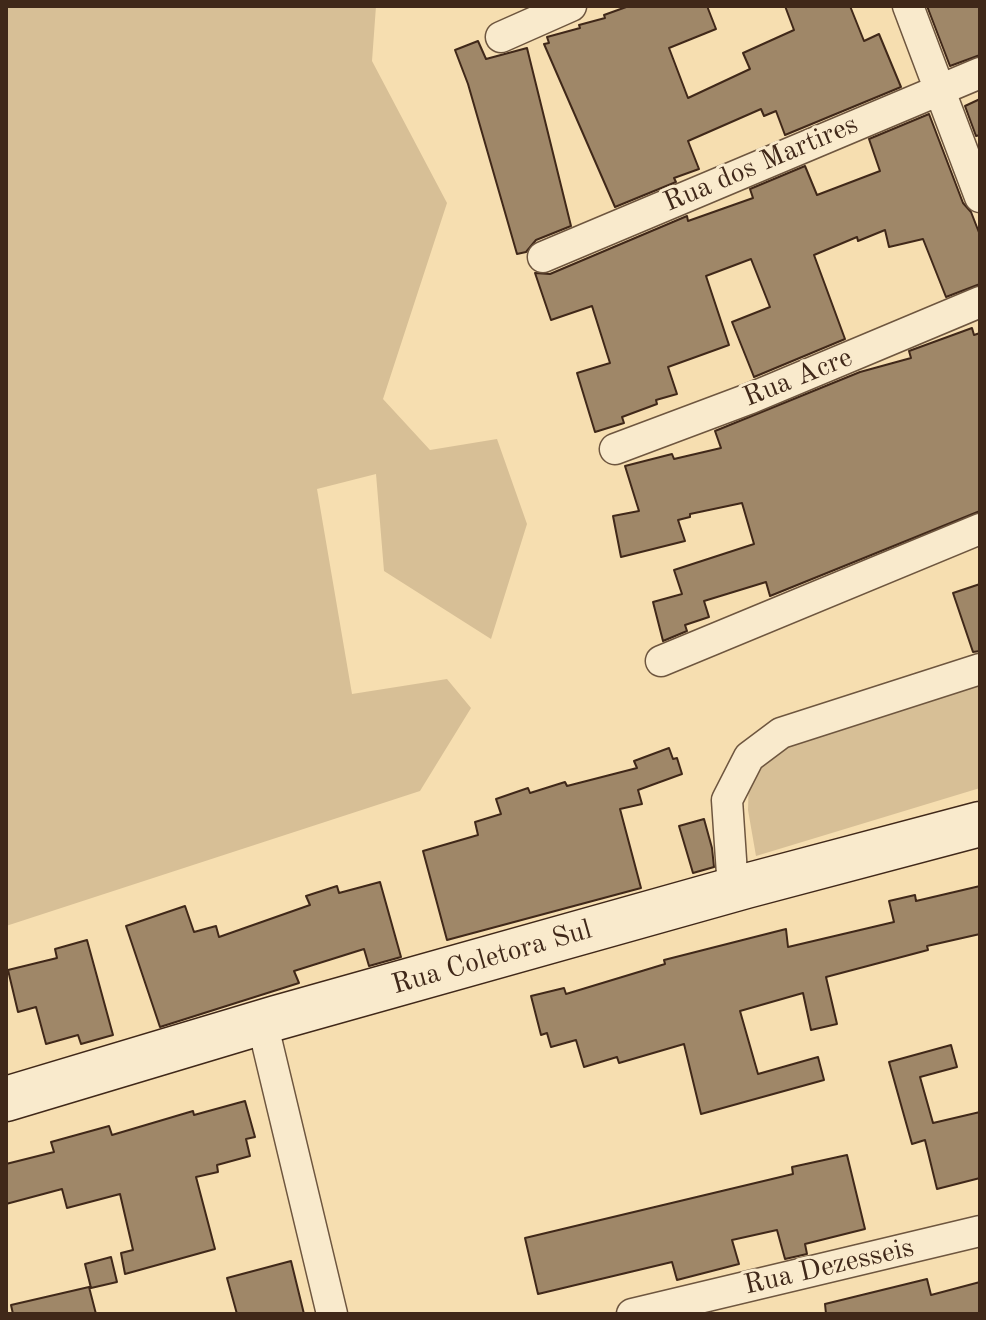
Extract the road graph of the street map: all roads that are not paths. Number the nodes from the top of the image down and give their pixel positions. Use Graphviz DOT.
graph roads {
  1 [pos="571,6"];
  2 [pos="908,6"];
  3 [pos="501,37"];
  4 [pos="980,73"];
  5 [pos="938,90"];
  6 [pos="980,197"];
  7 [pos="543,257"];
  8 [pos="980,302"];
  9 [pos="615,449"];
  10 [pos="980,529"];
  11 [pos="661,661"];
  12 [pos="980,669"];
  13 [pos="980,824"];
  14 [pos="733,889"];
  15 [pos="262,1022"];
  16 [pos="6,1099"];
  17 [pos="980,1231"];
  18 [pos="332,1314"];
  19 [pos="632,1314"];
  1 -- 3 [label="street"];
  2 -- 5 [label="street"];
  4 -- 5 [label="street, Rua dos Martires"];
  5 -- 6 [label="street"];
  5 -- 7 [label="street, Rua dos Martires"];
  8 -- 9 [label="street, Rua Acre"];
  10 -- 11 [label="street"];
  12 -- 14 [label="street"];
  13 -- 14 [label="street, Rua Coletora Sul"];
  14 -- 15 [label="street, Rua Coletora Sul"];
  15 -- 16 [label="street, Rua Coletora Sul"];
  15 -- 18 [label="street"];
  17 -- 19 [label="street, Rua Dezesseis"];
}
